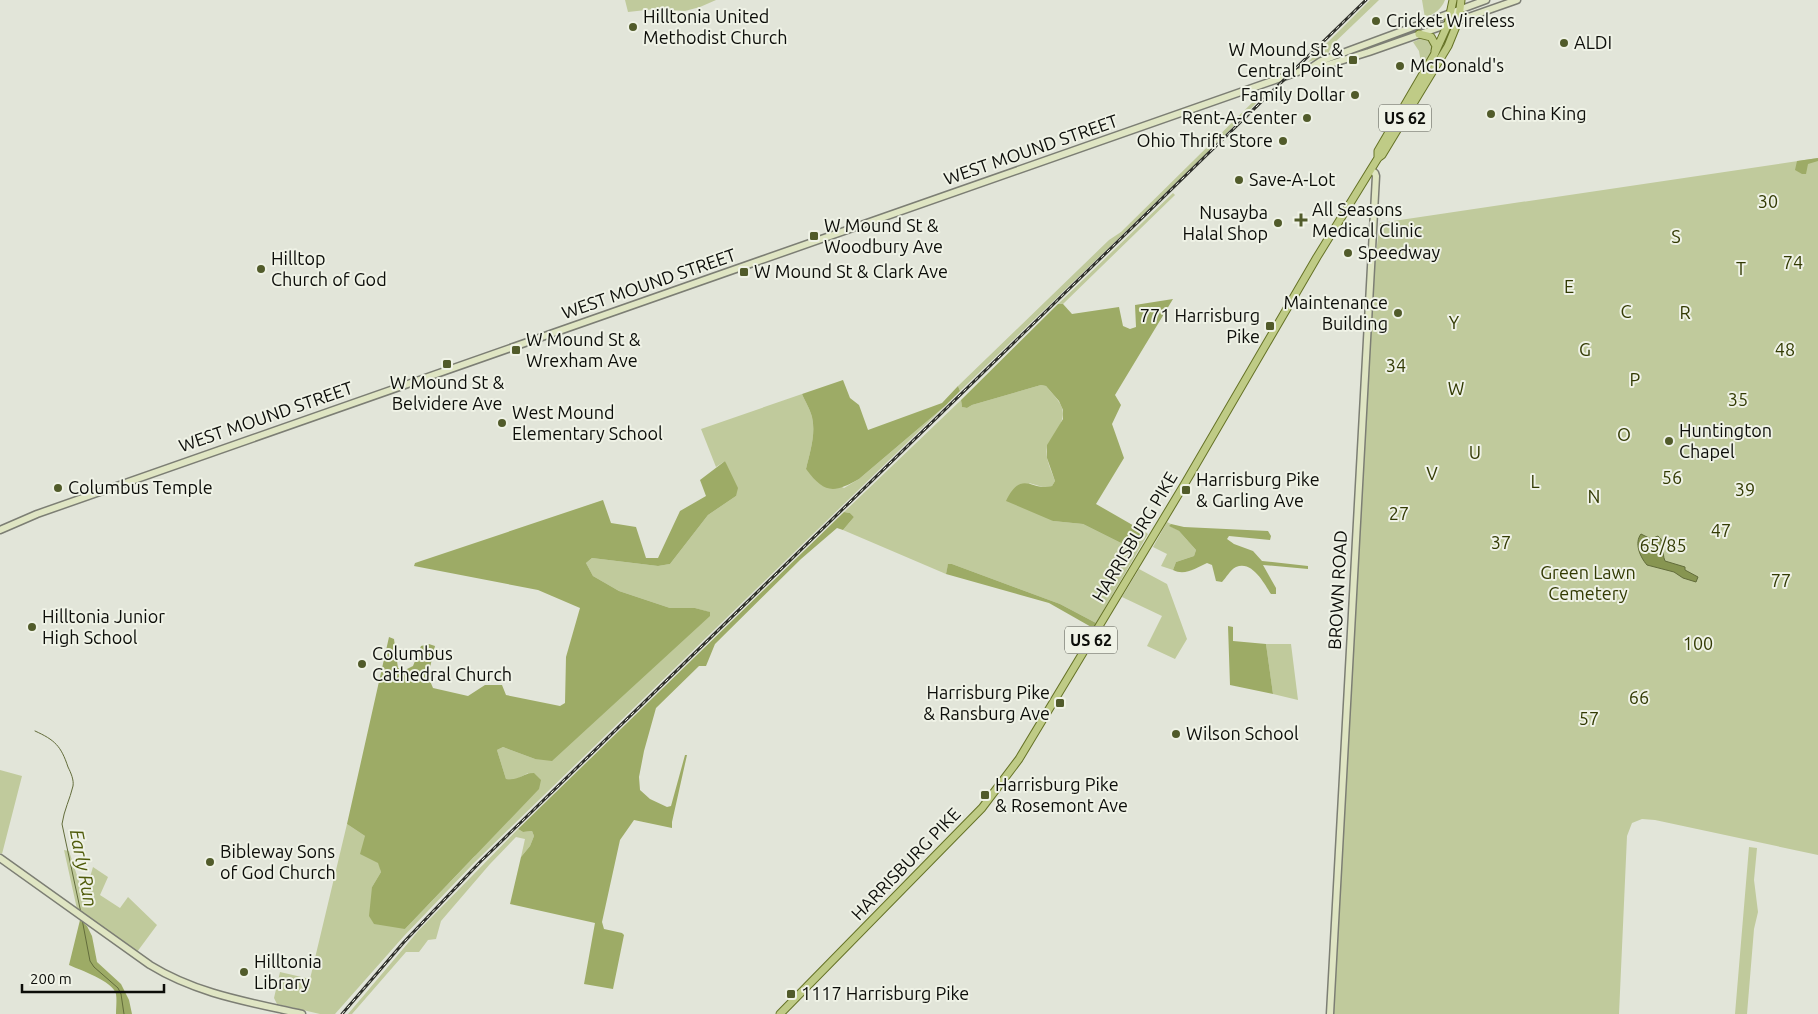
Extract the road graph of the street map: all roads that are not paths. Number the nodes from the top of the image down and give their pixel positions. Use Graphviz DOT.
graph roads {
  1 [pos="1453,0"];
  2 [pos="1461,0"];
  3 [pos="1486,0"];
  4 [pos="1517,0"];
  5 [pos="1460,9"];
  6 [pos="1450,13"];
  7 [pos="1459,20"];
  8 [pos="1448,24"];
  9 [pos="1419,34"];
  10 [pos="1434,56"];
  11 [pos="1308,68"];
  12 [pos="1378,158"];
  13 [pos="1371,170"];
  14 [pos="0,530"];
  15 [pos="0,858"];
  16 [pos="302,1014"];
  17 [pos="780,1014"];
  18 [pos="1330,1014"];
  1 -- 6 [label="main road, US 62"];
  2 -- 5 [label="main road, US 62"];
  3 -- 5 [label="street, WEST MOUND STREET"];
  4 -- 7 [label="street, WEST MOUND STREET"];
  5 -- 6 [label="street, WEST MOUND STREET"];
  5 -- 7 [label="main road, HARRISBURG PIKE / US 62"];
  6 -- 8 [label="main road, HARRISBURG PIKE / US 62"];
  6 -- 11 [label="street, WEST MOUND STREET"];
  7 -- 8 [label="street, WEST MOUND STREET"];
  7 -- 12 [label="main road, HARRISBURG PIKE / US 62"];
  8 -- 9 [label="street, WEST MOUND STREET"];
  8 -- 10 [label="main road, HARRISBURG PIKE / US 62"];
  9 -- 10 [label="main road"];
  9 -- 11 [label="street, WEST MOUND STREET"];
  10 -- 12 [label="main road, HARRISBURG PIKE / US 62"];
  11 -- 14 [label="street, WEST MOUND STREET"];
  12 -- 13 [label="main road, HARRISBURG PIKE / US 62"];
  13 -- 17 [label="main road, HARRISBURG PIKE / US 62"];
  13 -- 18 [label="street, BROWN ROAD"];
  15 -- 16 [label="street"];
}
